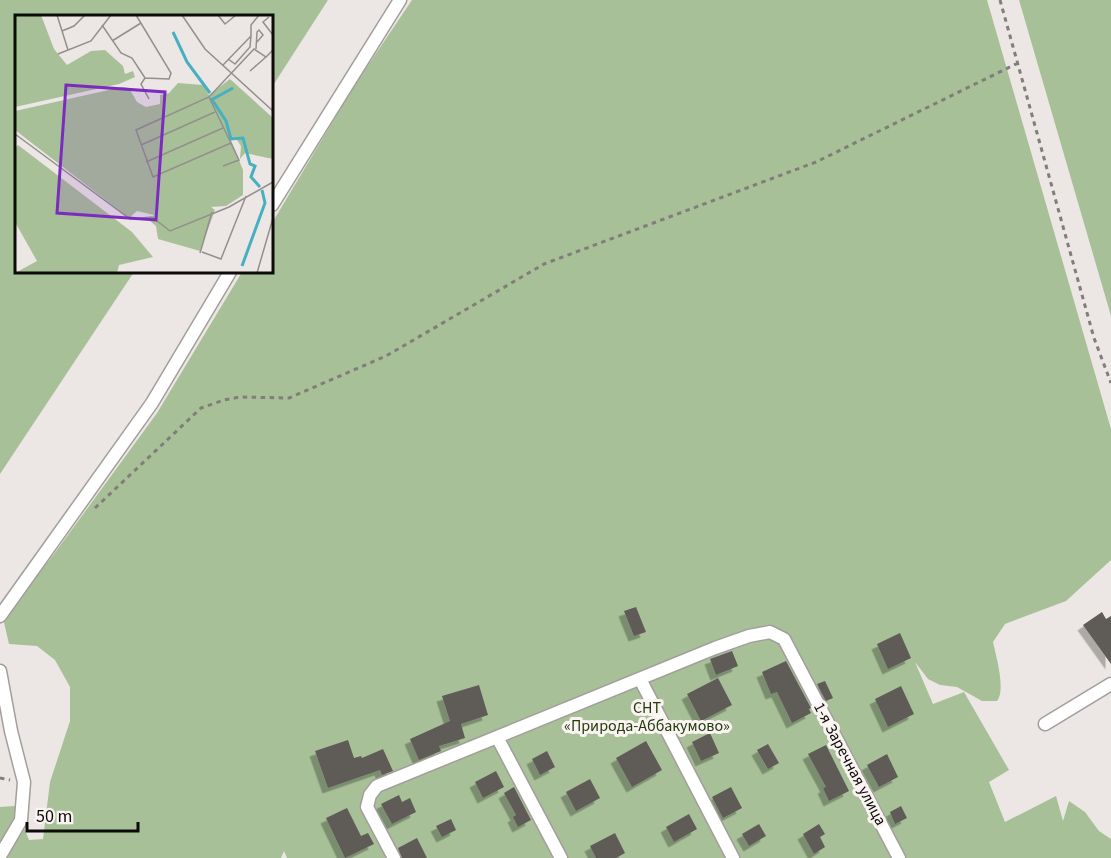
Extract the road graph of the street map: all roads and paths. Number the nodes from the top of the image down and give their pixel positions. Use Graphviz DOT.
graph roads {
  1 [pos="400,0"];
  2 [pos="1000,0"];
  3 [pos="1018,63"];
  4 [pos="273,203"];
  5 [pos="229,273"];
  6 [pos="1111,382"];
  7 [pos="90,513"];
  8 [pos="0,616"];
  9 [pos="0,671"];
  10 [pos="640,679"];
  11 [pos="1111,684"];
  12 [pos="1045,724"];
  13 [pos="497,737"];
  14 [pos="0,856"];
  15 [pos="394,858"];
  16 [pos="561,858"];
  17 [pos="733,858"];
  18 [pos="899,858"];
  1 -- 4 [label="street"];
  2 -- 3 [label="path"];
  3 -- 6 [label="path"];
  3 -- 7 [label="path"];
  5 -- 8 [label="street"];
  9 -- 14 [label="street"];
  10 -- 13 [label="street, 1-я Заречная улица"];
  10 -- 17 [label="street"];
  10 -- 18 [label="street, 1-я Заречная улица"];
  11 -- 12 [label="street"];
  13 -- 15 [label="street, 1-я Заречная улица"];
  13 -- 16 [label="street"];
}
